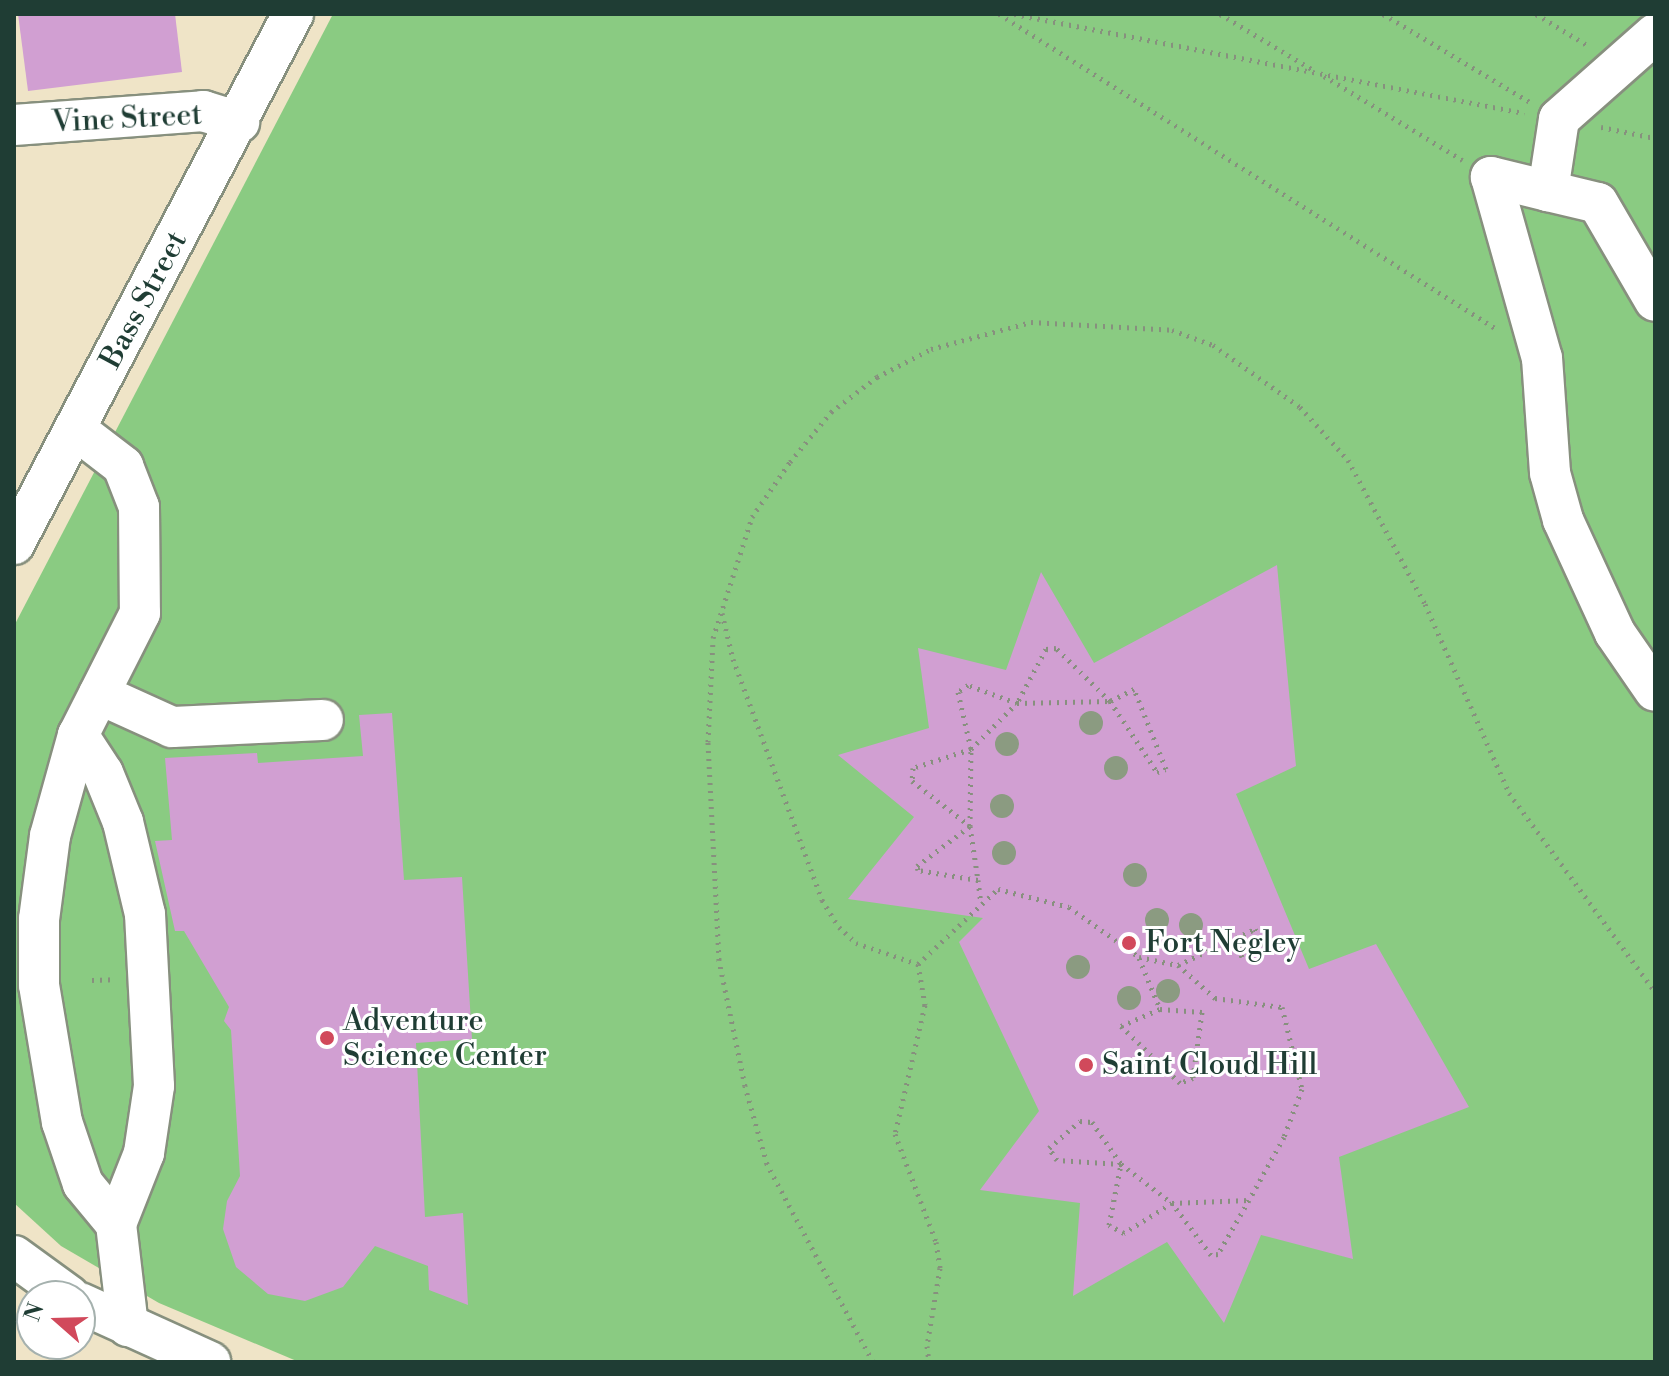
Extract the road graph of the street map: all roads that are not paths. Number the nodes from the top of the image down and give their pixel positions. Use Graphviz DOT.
graph roads {
  1 [pos="258,14"];
  2 [pos="293,14"];
  3 [pos="1655,34"];
  4 [pos="272,55"];
  5 [pos="239,122"];
  6 [pos="14,125"];
  7 [pos="1548,191"];
  8 [pos="1655,301"];
  9 [pos="75,429"];
  10 [pos="14,544"];
  11 [pos="1655,691"];
  12 [pos="99,694"];
  13 [pos="323,720"];
  14 [pos="78,735"];
  15 [pos="116,1224"];
  16 [pos="14,1256"];
  17 [pos="47,1280"];
  18 [pos="96,1311"];
  19 [pos="128,1326"];
  20 [pos="210,1362"];
  1 -- 4 [label="street"];
  2 -- 4 [label="street, Bass Street"];
  3 -- 7 [label="street"];
  4 -- 5 [label="street, Bass Street"];
  5 -- 6 [label="street, Vine Street"];
  5 -- 9 [label="street, Bass Street"];
  7 -- 8 [label="street"];
  7 -- 11 [label="street"];
  9 -- 10 [label="street, Bass Street"];
  9 -- 12 [label="street"];
  12 -- 13 [label="street"];
  12 -- 14 [label="street"];
  14 -- 15 [label="street"];
  14 -- 15 [label="street"];
  15 -- 19 [label="street"];
  16 -- 17 [label="street"];
  18 -- 19 [label="street"];
  19 -- 20 [label="street"];
}
